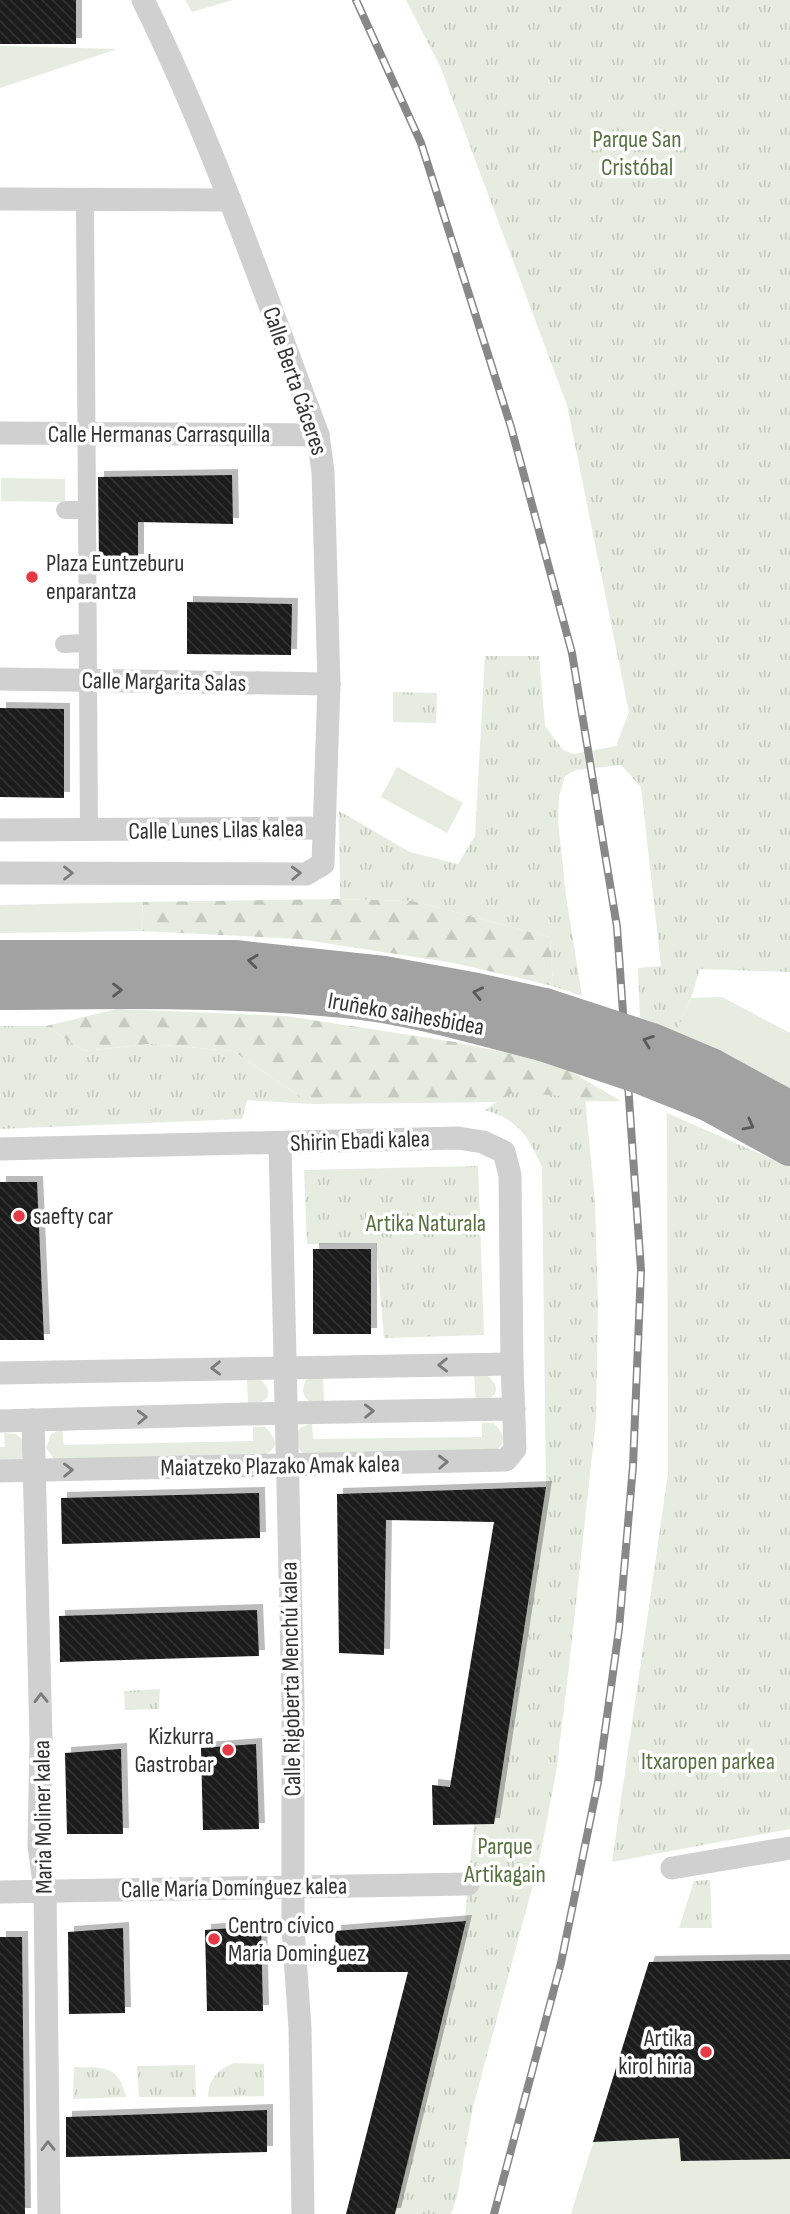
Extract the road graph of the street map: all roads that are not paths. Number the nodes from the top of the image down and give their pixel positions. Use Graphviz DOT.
graph roads {
  1 [pos="143,0"];
  2 [pos="0,199"];
  3 [pos="85,200"];
  4 [pos="230,200"];
  5 [pos="86,432"];
  6 [pos="0,433"];
  7 [pos="318,435"];
  8 [pos="65,510"];
  9 [pos="86,510"];
  10 [pos="86,643"];
  11 [pos="64,644"];
  12 [pos="0,679"];
  13 [pos="88,680"];
  14 [pos="328,684"];
  15 [pos="323,828"];
  16 [pos="0,830"];
  17 [pos="89,831"];
  18 [pos="0,873"];
  19 [pos="0,953"];
  20 [pos="47,958"];
  21 [pos="0,959"];
  22 [pos="80,990"];
  23 [pos="0,991"];
  24 [pos="0,1005"];
  25 [pos="544,1025"];
  26 [pos="709,1085"];
  27 [pos="790,1110"];
  28 [pos="280,1144"];
  29 [pos="790,1147"];
  30 [pos="0,1149"];
  31 [pos="512,1364"];
  32 [pos="285,1367"];
  33 [pos="0,1373"];
  34 [pos="514,1409"];
  35 [pos="286,1413"];
  36 [pos="33,1420"];
  37 [pos="0,1421"];
  38 [pos="287,1467"];
  39 [pos="0,1471"];
  40 [pos="35,1471"];
  41 [pos="790,1848"];
  42 [pos="672,1868"];
  43 [pos="468,1884"];
  44 [pos="293,1887"];
  45 [pos="45,1891"];
  46 [pos="0,1892"];
  47 [pos="49,2214"];
  48 [pos="303,2214"];
  1 -- 4 [label="street, Calle Berta Cáceres"];
  2 -- 3 [label="street"];
  3 -- 4 [label="street"];
  3 -- 5 [label="street"];
  4 -- 7 [label="street, Calle Berta Cáceres"];
  5 -- 6 [label="street, Calle Hermanas Carrasquilla"];
  5 -- 7 [label="street, Calle Hermanas Carrasquilla"];
  5 -- 9 [label="street"];
  7 -- 14 [label="street, Calle Berta Cáceres"];
  8 -- 9 [label="street"];
  9 -- 10 [label="street"];
  10 -- 11 [label="street"];
  10 -- 13 [label="street"];
  12 -- 13 [label="street, Calle Margarita Salas"];
  13 -- 14 [label="street, Calle Margarita Salas"];
  13 -- 17 [label="street"];
  14 -- 15 [label="street, Calle Berta Cáceres"];
  15 -- 17 [label="street, Calle Lunes Lilas kalea"];
  18 -- 15 [label="street, Calle Lunes Lilas kalea, one-way"];
  16 -- 17 [label="street, Calle Lunes Lilas kalea"];
  19 -- 20 [label="highway"];
  20 -- 21 [label="highway, Iruñeko saihesbidea"];
  25 -- 20 [label="highway, Iruñeko saihesbidea, one-way"];
  22 -- 23 [label="highway, Iruñeko saihesbidea"];
  22 -- 24 [label="highway"];
  22 -- 25 [label="highway, Iruñeko saihesbidea, one-way"];
  25 -- 26 [label="highway, Iruñeko saihesbidea, bridge"];
  26 -- 27 [label="highway, Iruñeko saihesbidea"];
  26 -- 29 [label="highway, Iruñeko saihesbidea, one-way"];
  28 -- 30 [label="street, Shirin Ebadi kalea"];
  28 -- 31 [label="street, Shirin Ebadi kalea"];
  28 -- 32 [label="street, Calle Rigoberta Menchú kalea"];
  31 -- 32 [label="street, one-way"];
  31 -- 34 [label="street, Maiatzeko Plazako Amak kalea"];
  32 -- 33 [label="street, one-way"];
  32 -- 35 [label="street, Calle Rigoberta Menchú kalea"];
  35 -- 34 [label="street, one-way"];
  38 -- 34 [label="street, Maiatzeko Plazako Amak kalea, one-way"];
  36 -- 35 [label="street, one-way"];
  35 -- 38 [label="street, Calle Rigoberta Menchú kalea"];
  36 -- 37 [label="street"];
  36 -- 40 [label="street, Maria Moliner kalea"];
  40 -- 38 [label="street, Maiatzeko Plazako Amak kalea, one-way"];
  38 -- 44 [label="street, Calle Rigoberta Menchú kalea"];
  39 -- 40 [label="street, Maiatzeko Plazako Amak kalea"];
  45 -- 40 [label="street, Maria Moliner kalea, one-way"];
  41 -- 42 [label="street"];
  43 -- 44 [label="street, Calle María Domínguez kalea"];
  44 -- 45 [label="street, Calle María Domínguez kalea"];
  44 -- 48 [label="street, Calle Rigoberta Menchú kalea"];
  45 -- 46 [label="street, Calle María Domínguez kalea"];
  47 -- 45 [label="street, Maria Moliner kalea, one-way"];
}
